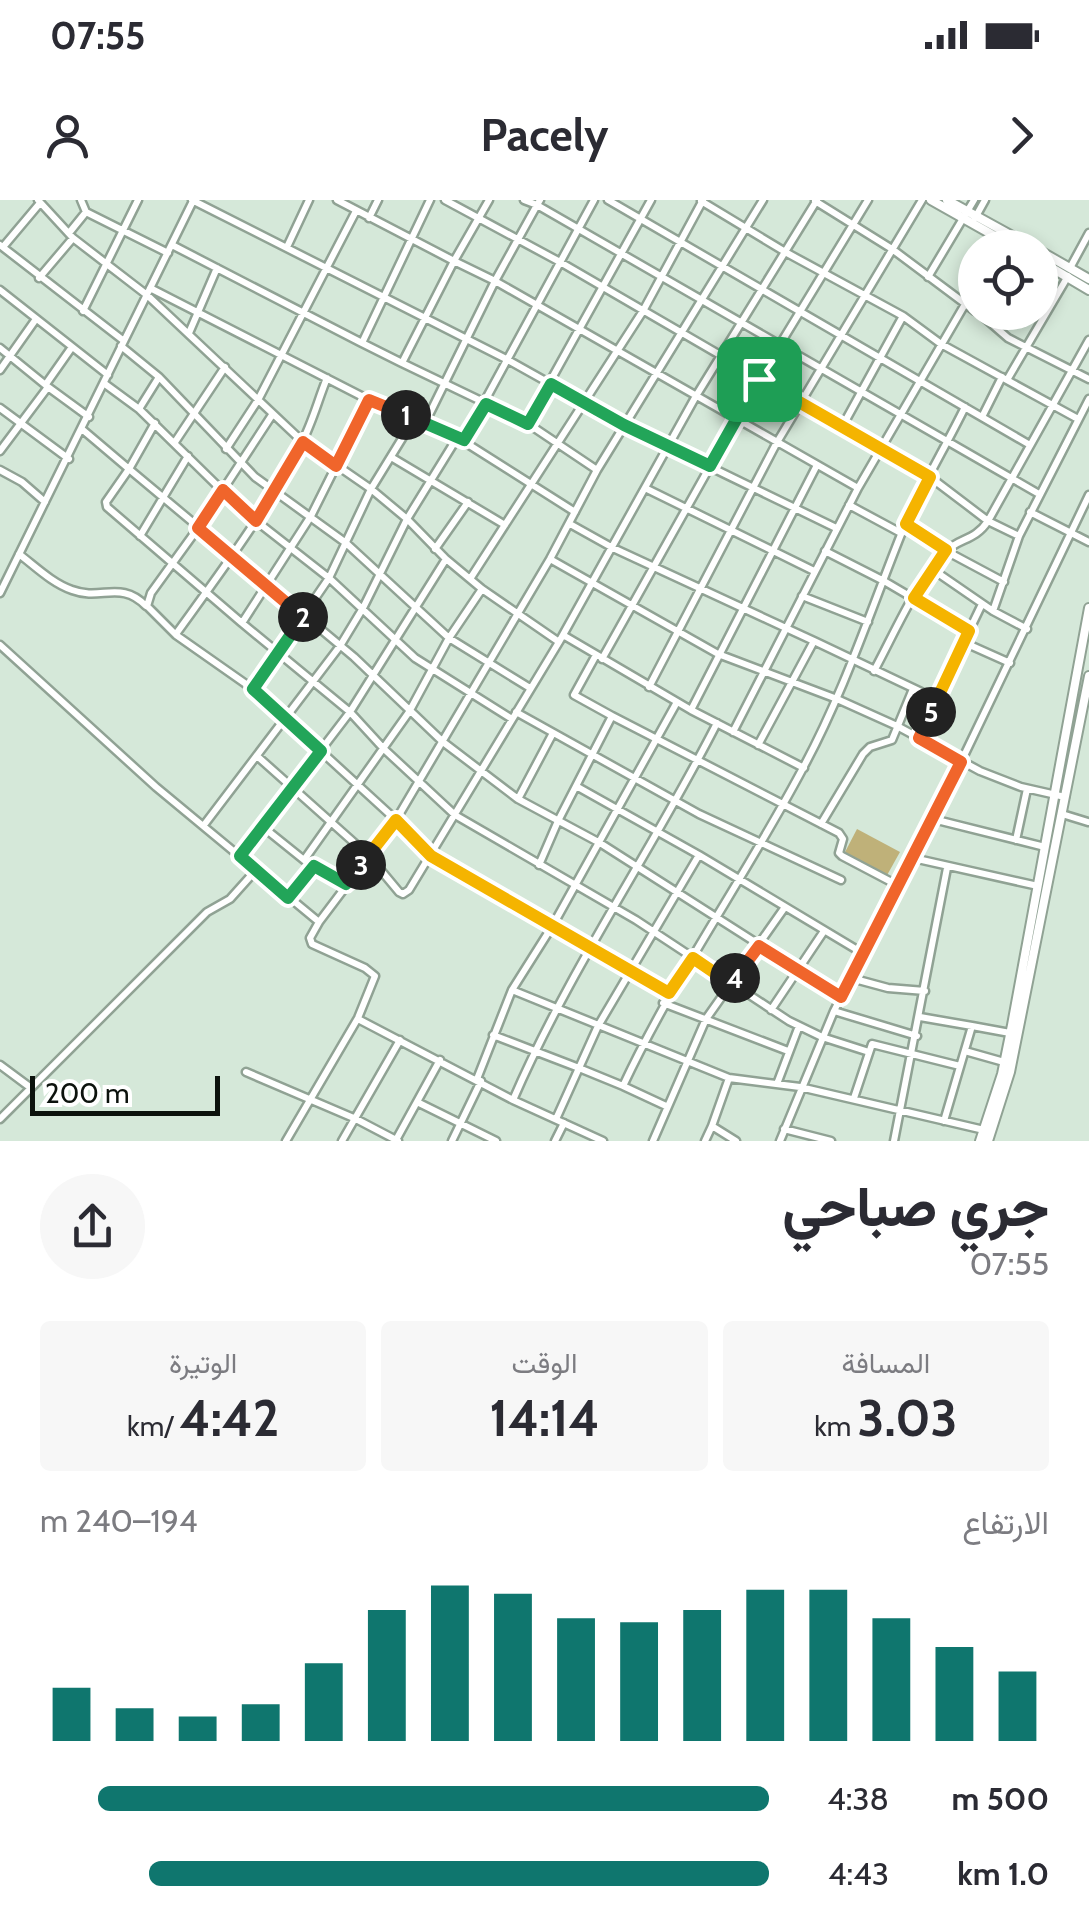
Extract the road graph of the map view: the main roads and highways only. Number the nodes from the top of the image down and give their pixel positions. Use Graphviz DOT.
graph roads {
  1 [pos="931,200"];
  2 [pos="947,200"];
  3 [pos="970,217"];
  4 [pos="985,230"];
  5 [pos="997,230"];
  6 [pos="1058,264"];
  7 [pos="1058,268"];
  8 [pos="1069,272"];
  9 [pos="1089,279"];
  10 [pos="1089,290"];
  11 [pos="1089,608"];
  12 [pos="1089,676"];
  13 [pos="1085,716"];
  14 [pos="1026,978"];
  15 [pos="992,1118"];
  16 [pos="980,1141"];
  17 [pos="988,1141"];
  1 -- 3 [label="main road"];
  2 -- 3 [label="main road"];
  3 -- 4 [label="main road"];
  3 -- 5 [label="main road"];
  6 -- 8 [label="main road"];
  7 -- 8 [label="main road"];
  8 -- 9 [label="main road"];
  8 -- 10 [label="main road"];
  11 -- 14 [label="main road"];
  12 -- 13 [label="main road"];
  13 -- 14 [label="main road"];
  14 -- 15 [label="main road"];
  14 -- 15 [label="main road"];
  15 -- 16 [label="main road"];
  15 -- 17 [label="main road"];
}
